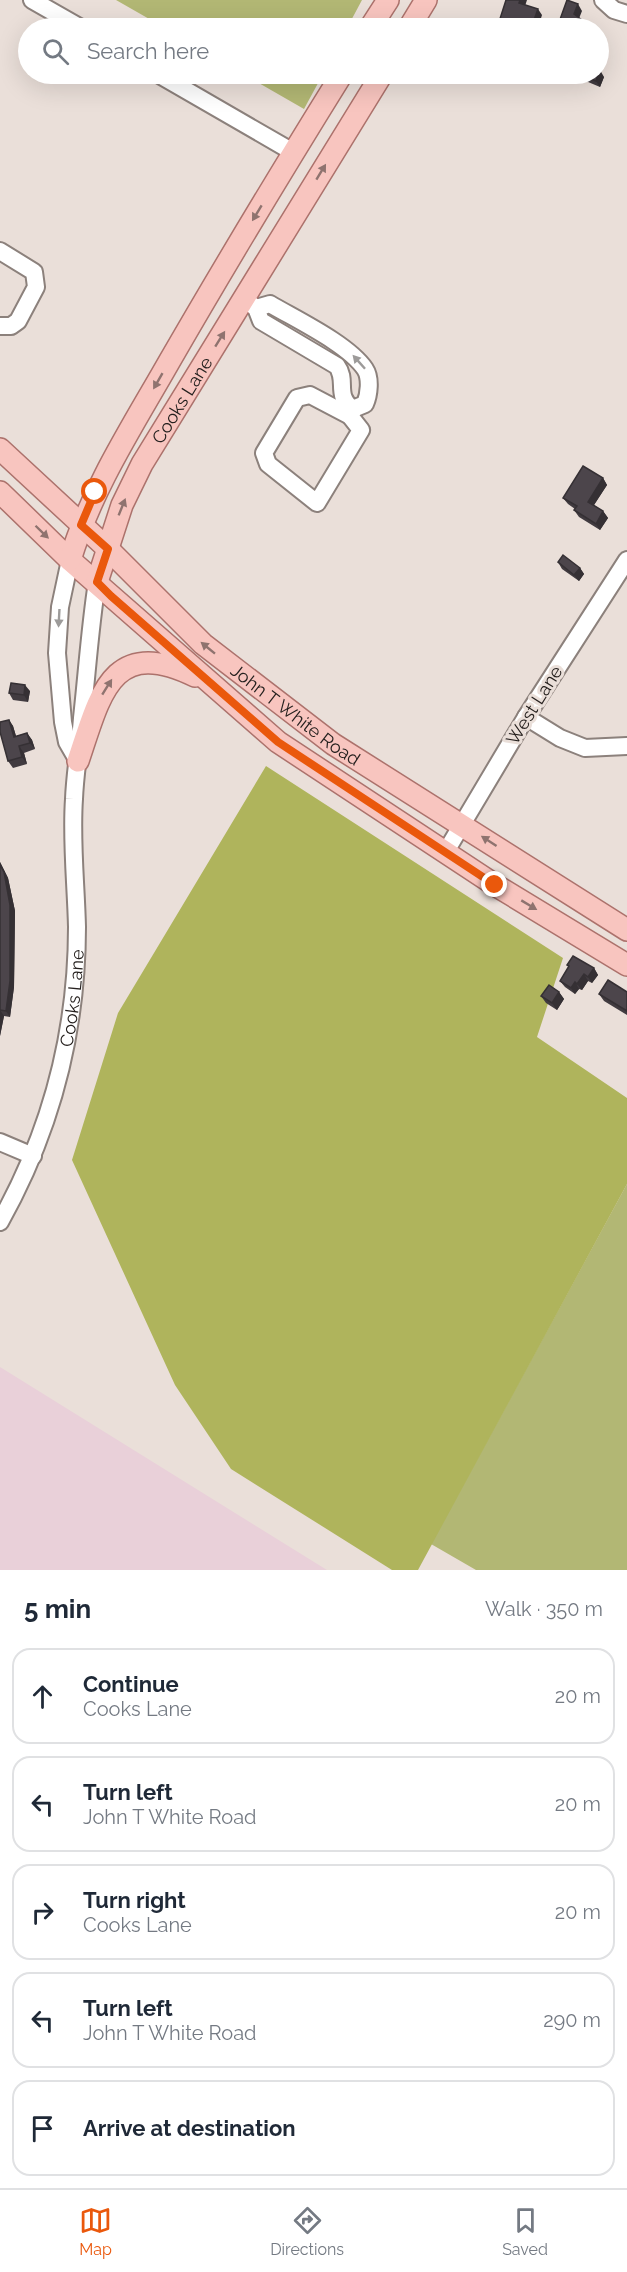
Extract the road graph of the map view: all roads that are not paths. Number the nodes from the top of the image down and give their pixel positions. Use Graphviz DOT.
graph roads {
  1 [pos="32,0"];
  2 [pos="388,0"];
  3 [pos="426,0"];
  4 [pos="603,0"];
  5 [pos="627,14"];
  6 [pos="64,18"];
  7 [pos="376,18"];
  8 [pos="415,18"];
  9 [pos="175,84"];
  10 [pos="336,84"];
  11 [pos="372,84"];
  12 [pos="293,152"];
  13 [pos="0,251"];
  14 [pos="215,282"];
  15 [pos="250,303"];
  16 [pos="0,326"];
  17 [pos="352,412"];
  18 [pos="0,449"];
  19 [pos="0,492"];
  20 [pos="81,525"];
  21 [pos="108,549"];
  22 [pos="70,560"];
  23 [pos="627,560"];
  24 [pos="97,582"];
  25 [pos="215,686"];
  26 [pos="526,717"];
  27 [pos="627,746"];
  28 [pos="78,761"];
  29 [pos="462,824"];
  30 [pos="445,853"];
  31 [pos="627,930"];
  32 [pos="627,965"];
  33 [pos="0,1142"];
  34 [pos="33,1156"];
  35 [pos="0,1222"];
  1 -- 6 [label="street"];
  2 -- 7 [label="main road"];
  3 -- 8 [label="main road"];
  4 -- 5 [label="street"];
  9 -- 12 [label="street"];
  10 -- 12 [label="main road, Cooks Lane"];
  15 -- 11 [label="main road, Cooks Lane, one-way"];
  12 -- 14 [label="main road, Cooks Lane, one-way"];
  13 -- 16 [label="street"];
  14 -- 15 [label="main road"];
  14 -- 20 [label="main road, Cooks Lane, one-way"];
  15 -- 17 [label="street"];
  17 -- 15 [label="street, one-way"];
  21 -- 15 [label="main road, Cooks Lane, one-way"];
  17 -- 17 [label="street"];
  18 -- 20 [label="main road, John T White Road"];
  19 -- 22 [label="main road, John T White Road, one-way"];
  20 -- 21 [label="main road, John T White Road"];
  20 -- 22 [label="main road, Cooks Lane"];
  21 -- 24 [label="main road, Cooks Lane"];
  29 -- 21 [label="main road, John T White Road, one-way"];
  22 -- 24 [label="main road, John T White Road"];
  22 -- 28 [label="street, Cooks Lane, one-way"];
  23 -- 26 [label="street, West Lane"];
  24 -- 25 [label="main road, John T White Road"];
  24 -- 28 [label="street, Cooks Lane"];
  28 -- 25 [label="main road, one-way"];
  25 -- 30 [label="main road, John T White Road"];
  26 -- 27 [label="street"];
  26 -- 29 [label="street, West Lane"];
  28 -- 34 [label="street, Cooks Lane"];
  29 -- 30 [label="street, West Lane"];
  31 -- 29 [label="main road, John T White Road, one-way"];
  30 -- 32 [label="main road, John T White Road, one-way"];
  33 -- 34 [label="street"];
  34 -- 35 [label="street, Cooks Lane"];
}
